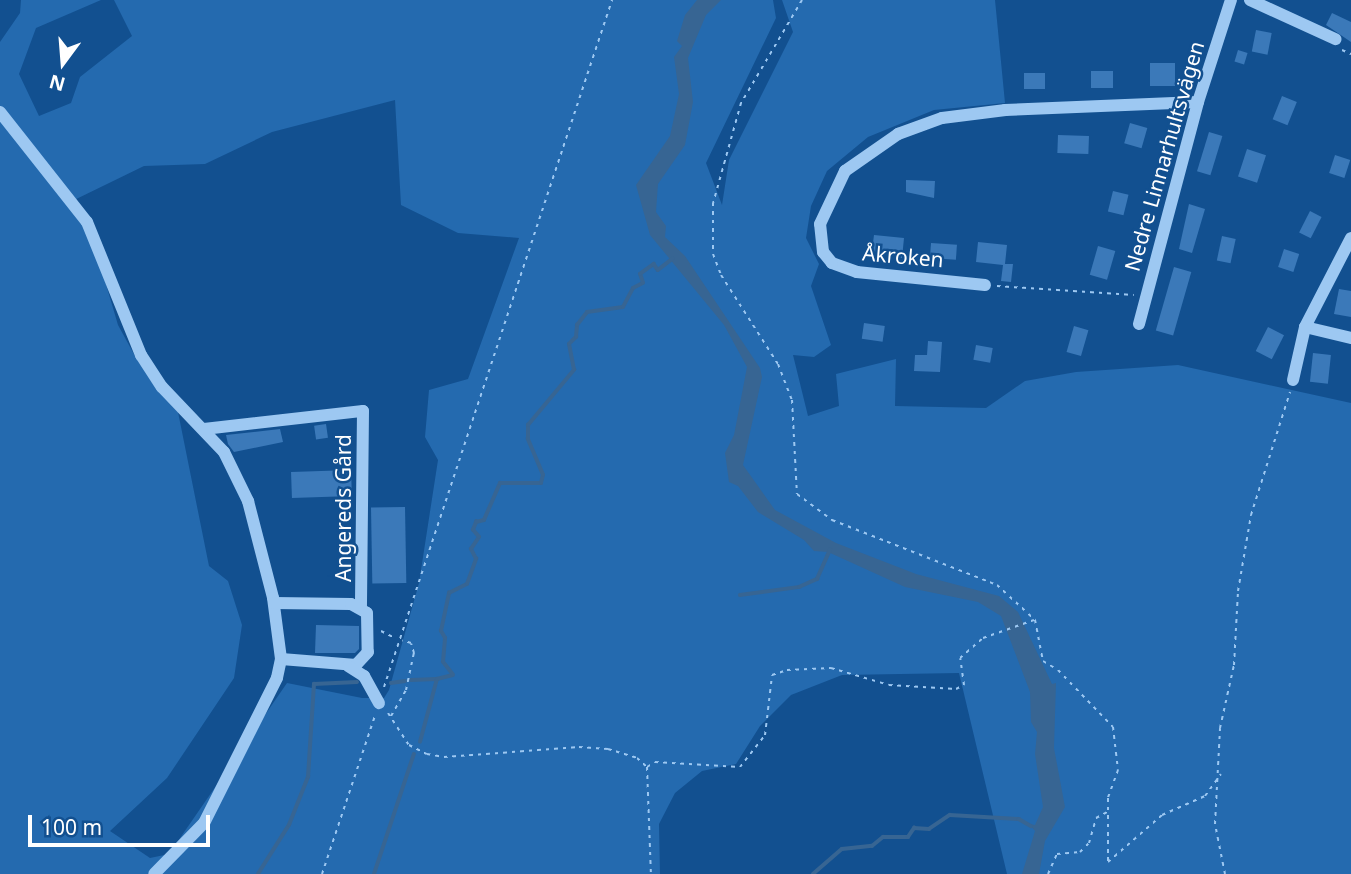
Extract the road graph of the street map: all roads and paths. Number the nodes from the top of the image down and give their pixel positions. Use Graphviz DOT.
graph roads {
  1 [pos="612,0"];
  2 [pos="802,0"];
  3 [pos="1231,0"];
  4 [pos="1250,0"];
  5 [pos="1335,39"];
  6 [pos="1198,102"];
  7 [pos="0,112"];
  8 [pos="1351,238"];
  9 [pos="985,285"];
  10 [pos="1146,295"];
  11 [pos="1139,324"];
  12 [pos="1305,327"];
  13 [pos="1351,338"];
  14 [pos="1293,380"];
  15 [pos="204,429"];
  16 [pos="274,603"];
  17 [pos="362,606"];
  18 [pos="1035,620"];
  19 [pos="402,640"];
  20 [pos="281,659"];
  21 [pos="348,667"];
  22 [pos="379,703"];
  23 [pos="390,717"];
  24 [pos="647,767"];
  25 [pos="1221,774"];
  26 [pos="1110,811"];
  27 [pos="154,874"];
  28 [pos="322,874"];
  29 [pos="651,874"];
  30 [pos="1048,874"];
  31 [pos="1225,874"];
  1 -- 22 [label="path"];
  2 -- 18 [label="path"];
  3 -- 6 [label="street, Nedre Linnarhultsvägen"];
  4 -- 5 [label="street"];
  6 -- 9 [label="street, Åkroken"];
  6 -- 10 [label="street, Nedre Linnarhultsvägen"];
  7 -- 15 [label="street"];
  8 -- 12 [label="street"];
  9 -- 10 [label="path"];
  10 -- 11 [label="street, Nedre Linnarhultsvägen"];
  12 -- 13 [label="street"];
  12 -- 14 [label="street"];
  14 -- 25 [label="path"];
  15 -- 16 [label="street"];
  15 -- 17 [label="street, Angereds Gård"];
  16 -- 17 [label="street, Angereds Gård"];
  16 -- 20 [label="street"];
  17 -- 21 [label="street, Angereds Gård"];
  18 -- 24 [label="path"];
  18 -- 26 [label="path"];
  19 -- 23 [label="path"];
  20 -- 21 [label="street"];
  20 -- 27 [label="street"];
  21 -- 22 [label="street"];
  22 -- 23 [label="path"];
  22 -- 28 [label="path"];
  23 -- 24 [label="path"];
  24 -- 29 [label="path"];
  25 -- 26 [label="path"];
  25 -- 31 [label="path"];
  26 -- 30 [label="path"];
}
